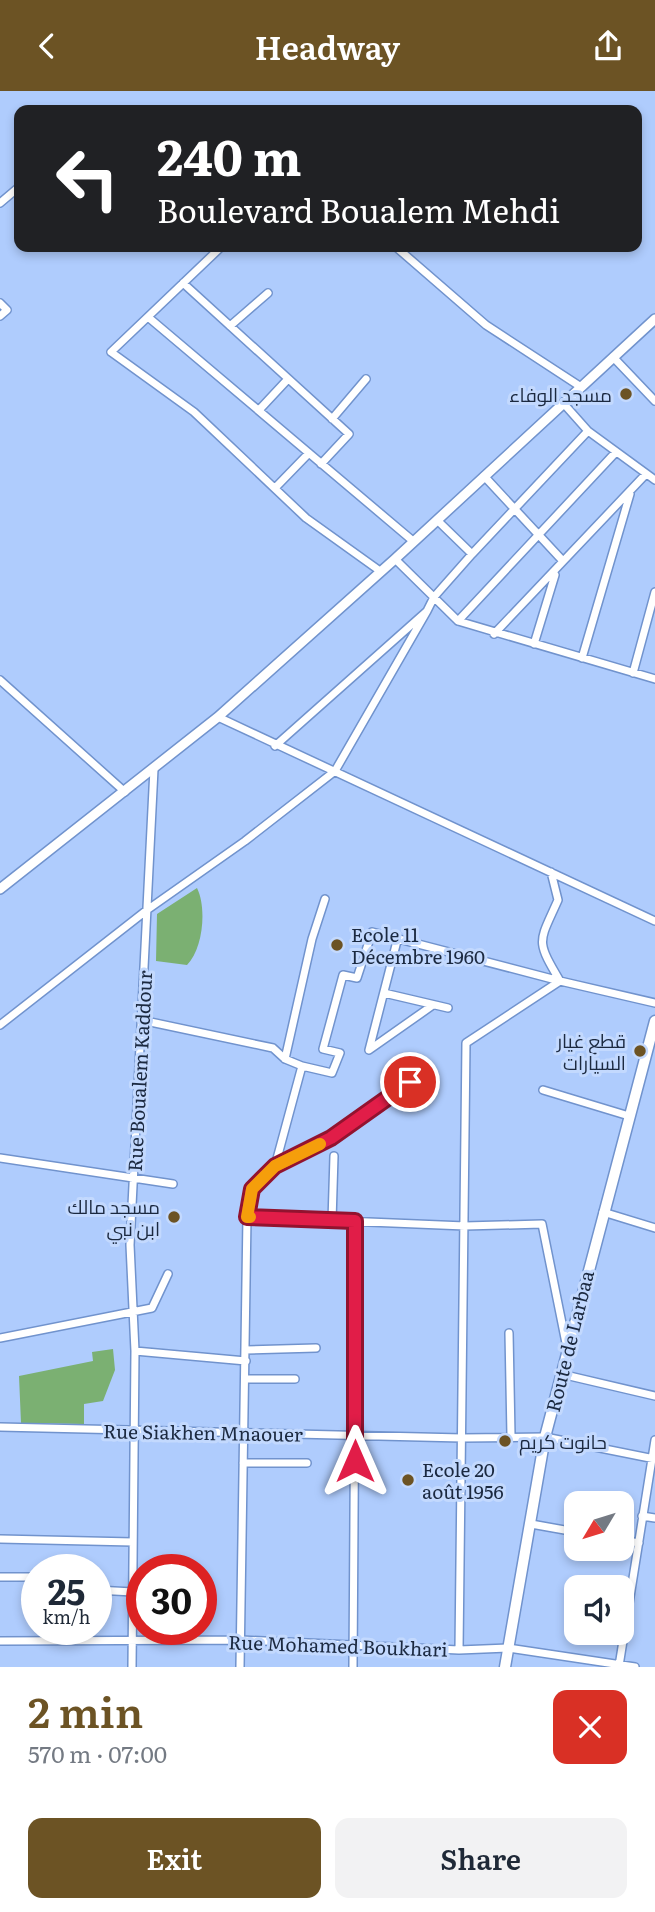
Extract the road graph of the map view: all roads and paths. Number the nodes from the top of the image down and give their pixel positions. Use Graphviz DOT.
graph roads {
  1 [pos="14,191"];
  2 [pos="0,203"];
  3 [pos="216,252"];
  4 [pos="402,252"];
  5 [pos="183,283"];
  6 [pos="268,293"];
  7 [pos="0,303"];
  8 [pos="0,316"];
  9 [pos="148,317"];
  10 [pos="655,319"];
  11 [pos="230,326"];
  12 [pos="613,357"];
  13 [pos="288,379"];
  14 [pos="366,379"];
  15 [pos="581,387"];
  16 [pos="655,401"];
  17 [pos="564,404"];
  18 [pos="260,409"];
  19 [pos="332,419"];
  20 [pos="588,431"];
  21 [pos="309,453"];
  22 [pos="615,453"];
  23 [pos="321,464"];
  24 [pos="645,475"];
  25 [pos="484,476"];
  26 [pos="655,480"];
  27 [pos="276,487"];
  28 [pos="630,494"];
  29 [pos="514,509"];
  30 [pos="437,520"];
  31 [pos="540,535"];
  32 [pos="413,541"];
  33 [pos="471,554"];
  34 [pos="395,559"];
  35 [pos="562,560"];
  36 [pos="380,571"];
  37 [pos="556,571"];
  38 [pos="655,592"];
  39 [pos="434,597"];
  40 [pos="427,611"];
  41 [pos="458,621"];
  42 [pos="494,634"];
  43 [pos="534,644"];
  44 [pos="582,658"];
  45 [pos="633,673"];
  46 [pos="655,679"];
  47 [pos="0,680"];
  48 [pos="218,717"];
  49 [pos="275,746"];
  50 [pos="153,769"];
  51 [pos="335,771"];
  52 [pos="125,792"];
  53 [pos="551,871"];
  54 [pos="0,889"];
  55 [pos="325,899"];
  56 [pos="147,910"];
  57 [pos="655,921"];
  58 [pos="397,941"];
  59 [pos="560,981"];
  60 [pos="384,993"];
  61 [pos="655,1003"];
  62 [pos="433,1005"];
  63 [pos="448,1008"];
  64 [pos="141,1020"];
  65 [pos="655,1020"];
  66 [pos="0,1025"];
  67 [pos="285,1059"];
  68 [pos="302,1066"];
  69 [pos="430,1068"];
  70 [pos="543,1090"];
  71 [pos="629,1116"];
  72 [pos="334,1156"];
  73 [pos="0,1159"];
  74 [pos="275,1166"];
  75 [pos="135,1177"];
  76 [pos="173,1184"];
  77 [pos="602,1212"];
  78 [pos="247,1217"];
  79 [pos="332,1221"];
  80 [pos="355,1221"];
  81 [pos="465,1226"];
  82 [pos="655,1228"];
  83 [pos="168,1274"];
  84 [pos="134,1312"];
  85 [pos="509,1333"];
  86 [pos="0,1338"];
  87 [pos="316,1348"];
  88 [pos="567,1348"];
  89 [pos="246,1350"];
  90 [pos="135,1351"];
  91 [pos="246,1361"];
  92 [pos="561,1374"];
  93 [pos="245,1379"];
  94 [pos="295,1379"];
  95 [pos="655,1396"];
  96 [pos="0,1427"];
  97 [pos="133,1432"];
  98 [pos="245,1433"];
  99 [pos="355,1435"];
  100 [pos="511,1436"];
  101 [pos="545,1437"];
  102 [pos="462,1438"];
  103 [pos="655,1440"];
  104 [pos="653,1458"];
  105 [pos="243,1463"];
  106 [pos="307,1463"];
  107 [pos="642,1516"];
  108 [pos="655,1518"];
  109 [pos="531,1524"];
  110 [pos="564,1530"];
  111 [pos="0,1539"];
  112 [pos="133,1542"];
  113 [pos="634,1542"];
  114 [pos="639,1543"];
  115 [pos="133,1554"];
  116 [pos="0,1577"];
  117 [pos="21,1577"];
  118 [pos="217,1640"];
  119 [pos="241,1640"];
  120 [pos="0,1641"];
  121 [pos="126,1642"];
  122 [pos="353,1643"];
  123 [pos="132,1645"];
  124 [pos="508,1648"];
  125 [pos="459,1650"];
  126 [pos="620,1666"];
  127 [pos="132,1667"];
  128 [pos="240,1667"];
  129 [pos="353,1667"];
  130 [pos="505,1667"];
  131 [pos="635,1667"];
  1 -- 2 [label="street"];
  3 -- 5 [label="street"];
  4 -- 15 [label="street"];
  5 -- 9 [label="street"];
  5 -- 11 [label="street"];
  6 -- 11 [label="street"];
  7 -- 8 [label="street"];
  9 -- 18 [label="street"];
  9 -- 27 [label="street"];
  10 -- 12 [label="street"];
  11 -- 13 [label="street"];
  12 -- 15 [label="street"];
  12 -- 16 [label="street"];
  13 -- 18 [label="street"];
  13 -- 19 [label="street"];
  14 -- 19 [label="street"];
  15 -- 17 [label="street"];
  17 -- 20 [label="street"];
  17 -- 25 [label="street"];
  18 -- 21 [label="street"];
  19 -- 23 [label="street"];
  20 -- 22 [label="street"];
  20 -- 29 [label="street"];
  21 -- 23 [label="street"];
  21 -- 27 [label="street"];
  22 -- 24 [label="street"];
  22 -- 31 [label="street"];
  23 -- 32 [label="street"];
  24 -- 26 [label="street"];
  24 -- 28 [label="street"];
  25 -- 29 [label="street"];
  25 -- 30 [label="street"];
  27 -- 36 [label="street"];
  28 -- 35 [label="street"];
  28 -- 44 [label="street"];
  29 -- 31 [label="street"];
  29 -- 33 [label="street"];
  30 -- 32 [label="street"];
  30 -- 33 [label="street"];
  31 -- 35 [label="street"];
  31 -- 41 [label="street"];
  32 -- 34 [label="street"];
  33 -- 39 [label="street"];
  34 -- 36 [label="street"];
  34 -- 39 [label="street"];
  35 -- 37 [label="street"];
  36 -- 48 [label="street"];
  37 -- 42 [label="street"];
  37 -- 43 [label="street"];
  38 -- 45 [label="street"];
  39 -- 40 [label="street"];
  39 -- 41 [label="street"];
  40 -- 49 [label="street"];
  40 -- 51 [label="street"];
  41 -- 42 [label="street"];
  42 -- 43 [label="street"];
  43 -- 44 [label="street"];
  44 -- 45 [label="street"];
  45 -- 46 [label="street"];
  47 -- 52 [label="street"];
  48 -- 49 [label="street"];
  48 -- 50 [label="street"];
  49 -- 51 [label="street"];
  50 -- 52 [label="street"];
  50 -- 56 [label="street, Rue Boualem Kaddour"];
  51 -- 53 [label="street"];
  51 -- 56 [label="street"];
  52 -- 54 [label="street"];
  53 -- 57 [label="street"];
  53 -- 59 [label="street"];
  55 -- 67 [label="street"];
  56 -- 64 [label="street, Rue Boualem Kaddour"];
  56 -- 66 [label="street"];
  58 -- 59 [label="street"];
  58 -- 60 [label="street"];
  58 -- 68 [label="street"];
  59 -- 61 [label="street"];
  59 -- 81 [label="street"];
  60 -- 62 [label="street"];
  60 -- 62 [label="street"];
  62 -- 63 [label="street"];
  64 -- 67 [label="street"];
  64 -- 75 [label="street, Rue Boualem Kaddour"];
  65 -- 71 [label="main road, Route de Larbaa"];
  67 -- 68 [label="street"];
  68 -- 74 [label="street"];
  69 -- 74 [label="street"];
  70 -- 71 [label="street"];
  71 -- 77 [label="main road, Route de Larbaa"];
  72 -- 79 [label="street"];
  73 -- 75 [label="street"];
  74 -- 78 [label="street"];
  75 -- 76 [label="street"];
  75 -- 84 [label="street, Rue Boualem Kaddour"];
  77 -- 82 [label="street"];
  77 -- 88 [label="main road, Route de Larbaa"];
  78 -- 79 [label="street"];
  78 -- 89 [label="street"];
  79 -- 80 [label="street"];
  80 -- 81 [label="street"];
  80 -- 99 [label="street"];
  81 -- 88 [label="street"];
  81 -- 102 [label="street"];
  83 -- 84 [label="street"];
  84 -- 86 [label="street"];
  84 -- 90 [label="street, Rue Boualem Kaddour"];
  85 -- 100 [label="street"];
  87 -- 89 [label="street"];
  88 -- 92 [label="main road, Route de Larbaa"];
  89 -- 91 [label="street"];
  90 -- 91 [label="street"];
  90 -- 97 [label="street, Rue Boualem Kaddour"];
  91 -- 93 [label="street"];
  92 -- 95 [label="street"];
  92 -- 101 [label="main road, Route de Larbaa"];
  93 -- 94 [label="street"];
  93 -- 98 [label="street"];
  96 -- 97 [label="street, Rue Siakhen Mnaouer"];
  97 -- 98 [label="street, Rue Siakhen Mnaouer"];
  97 -- 112 [label="street, Rue Boualem Kaddour"];
  98 -- 99 [label="street, Rue Siakhen Mnaouer"];
  98 -- 105 [label="street"];
  99 -- 102 [label="street, Rue Siakhen Mnaouer"];
  99 -- 122 [label="street"];
  100 -- 101 [label="street, Rue Siakhen Mnaouer"];
  100 -- 102 [label="street, Rue Siakhen Mnaouer"];
  101 -- 104 [label="street, Rue Siakhen Mnaouer"];
  101 -- 109 [label="main road, Route de Larbaa"];
  102 -- 125 [label="street"];
  103 -- 104 [label="street"];
  104 -- 107 [label="street"];
  105 -- 106 [label="street"];
  105 -- 119 [label="street"];
  107 -- 108 [label="street"];
  107 -- 114 [label="street"];
  109 -- 110 [label="street"];
  109 -- 124 [label="main road, Route de Larbaa"];
  111 -- 112 [label="street"];
  112 -- 115 [label="street, Rue Boualem Kaddour"];
  113 -- 114 [label="street"];
  114 -- 126 [label="street"];
  116 -- 117 [label="street"];
  118 -- 119 [label="street, Rue Mohamed Boukhari"];
  119 -- 122 [label="street, Rue Mohamed Boukhari"];
  119 -- 128 [label="street"];
  120 -- 121 [label="street, Rue Mohamed Boukhari"];
  122 -- 125 [label="street, Rue Mohamed Boukhari"];
  122 -- 129 [label="street"];
  123 -- 127 [label="street, Rue Boualem Kaddour"];
  124 -- 125 [label="street, Rue Mohamed Boukhari"];
  124 -- 126 [label="street, Rue Mohamed Boukhari"];
  124 -- 130 [label="main road, Route de Larbaa"];
  126 -- 131 [label="street, Rue Mohamed Boukhari"];
}
